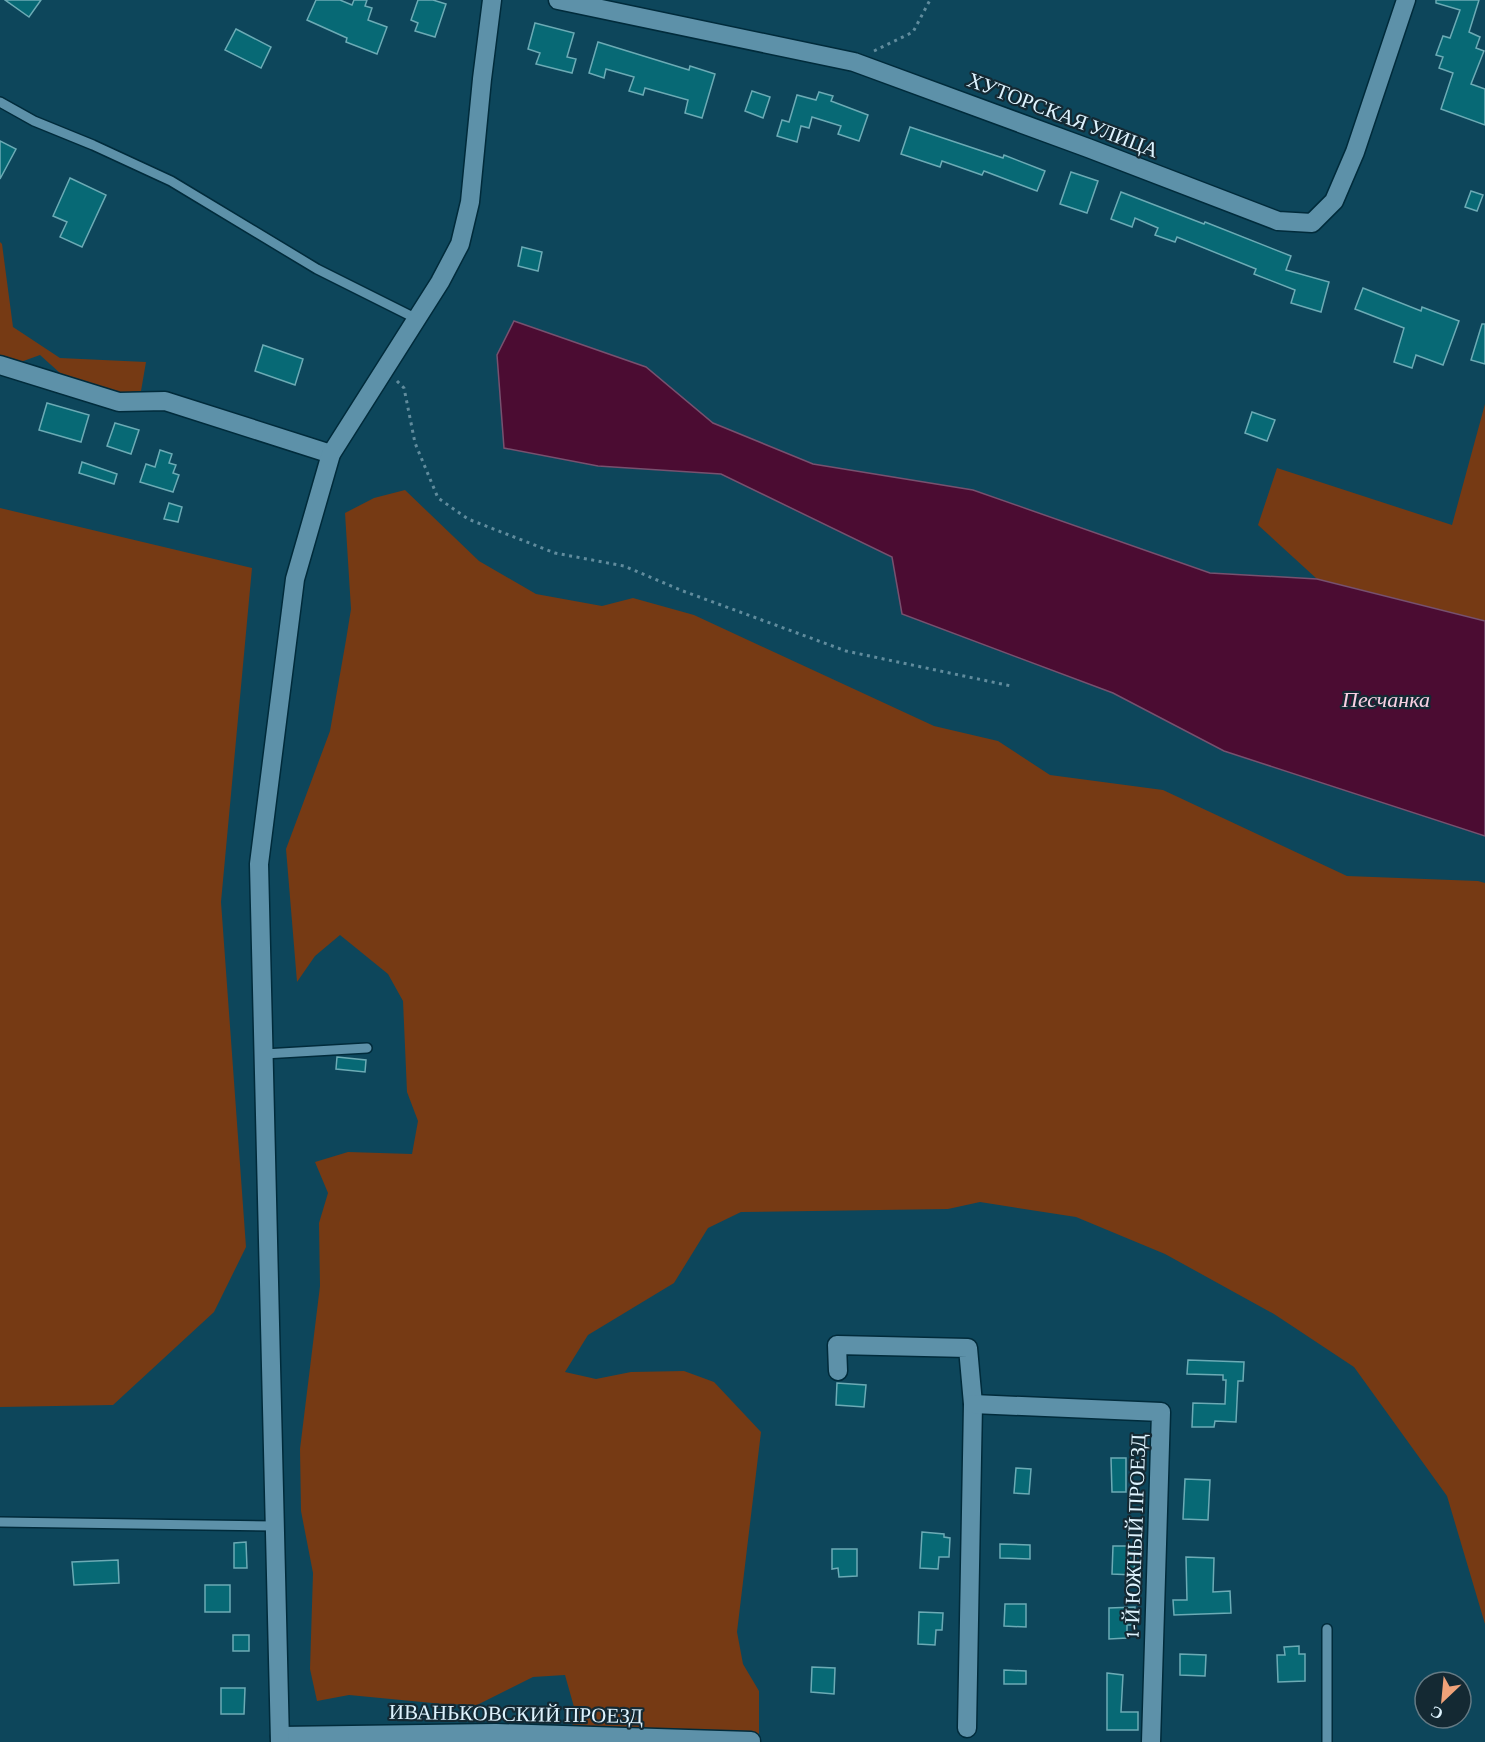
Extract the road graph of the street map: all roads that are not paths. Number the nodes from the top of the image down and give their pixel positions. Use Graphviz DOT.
graph roads {
  1 [pos="492,0"];
  2 [pos="558,0"];
  3 [pos="1406,0"];
  4 [pos="0,102"];
  5 [pos="417,318"];
  6 [pos="0,365"];
  7 [pos="331,454"];
  8 [pos="367,1048"];
  9 [pos="264,1054"];
  10 [pos="838,1371"];
  11 [pos="973,1404"];
  12 [pos="0,1522"];
  13 [pos="275,1526"];
  14 [pos="1327,1629"];
  15 [pos="967,1728"];
  16 [pos="280,1739"];
  17 [pos="751,1741"];
  18 [pos="1151,1742"];
  19 [pos="1327,1742"];
  1 -- 5 [label="street"];
  2 -- 3 [label="street, ХУТОРСКАЯ УЛИЦА"];
  4 -- 5 [label="lane"];
  5 -- 7 [label="street"];
  6 -- 7 [label="street"];
  7 -- 9 [label="street"];
  8 -- 9 [label="lane"];
  9 -- 13 [label="street"];
  10 -- 11 [label="street"];
  11 -- 15 [label="street"];
  11 -- 18 [label="street, 1-Й ЮЖНЫЙ ПРОЕЗД"];
  12 -- 13 [label="lane"];
  13 -- 16 [label="street"];
  14 -- 19 [label="lane"];
  16 -- 17 [label="street, ИВАНЬКОВСКИЙ ПРОЕЗД"];
}
